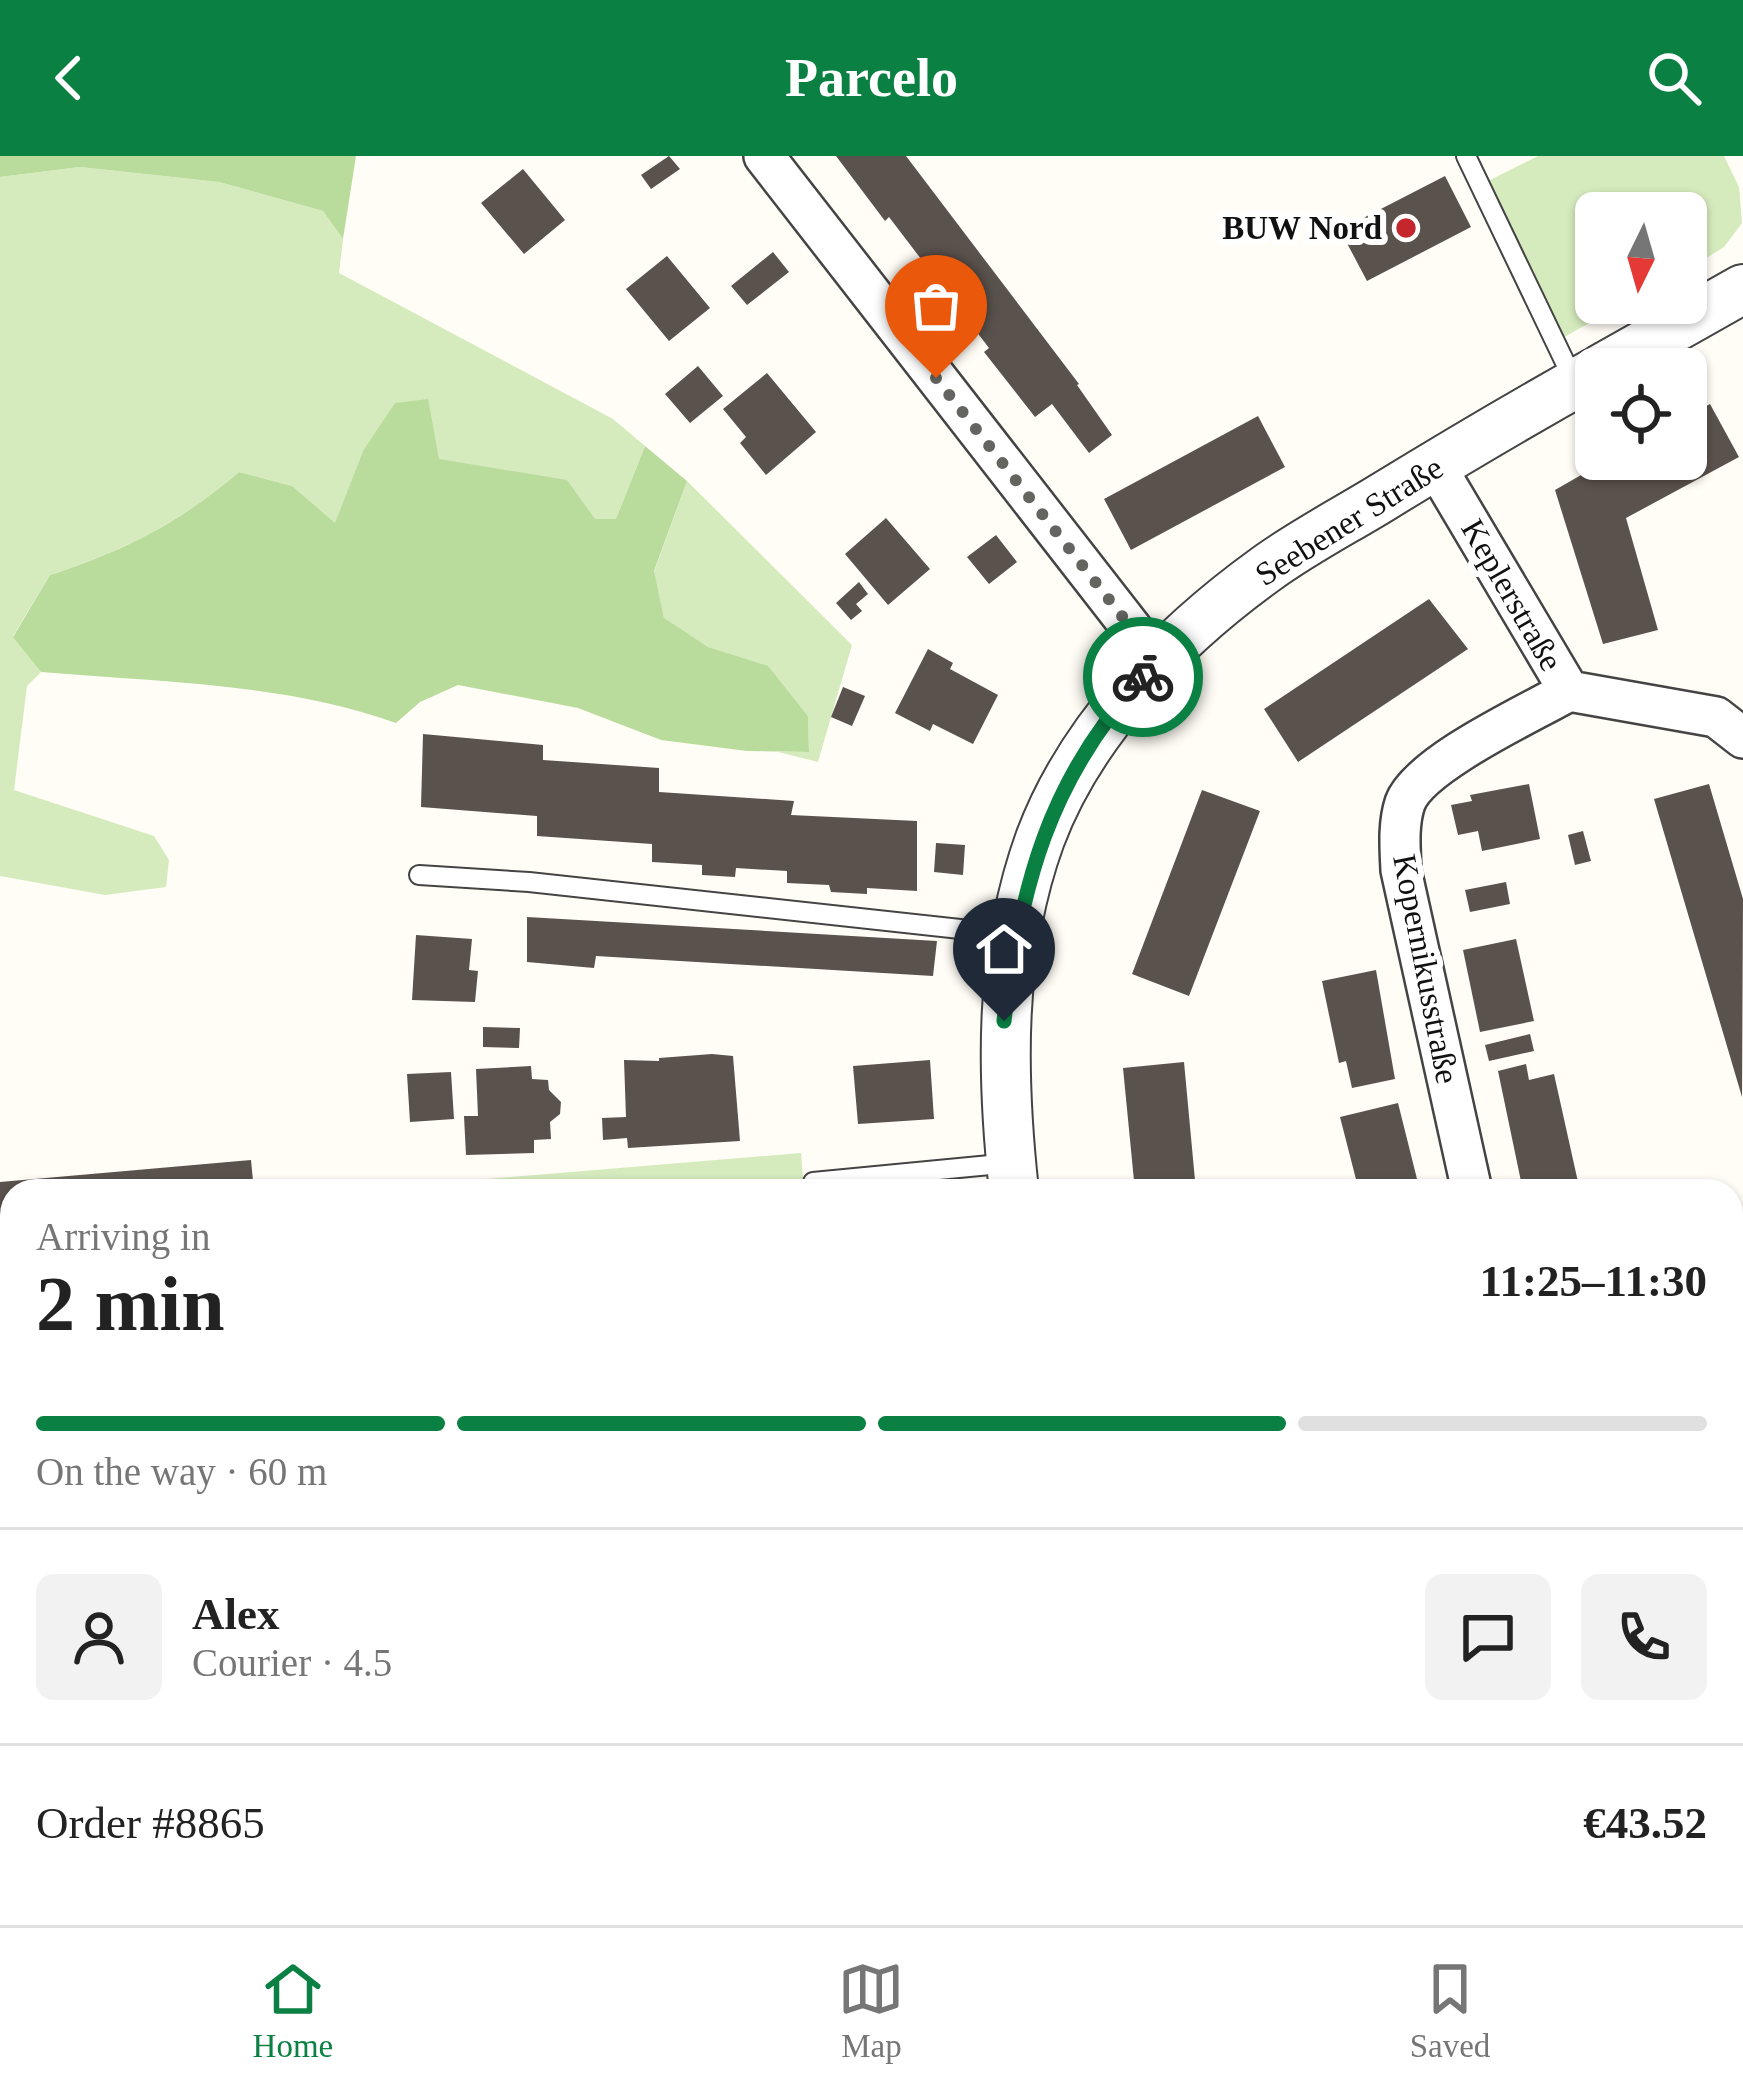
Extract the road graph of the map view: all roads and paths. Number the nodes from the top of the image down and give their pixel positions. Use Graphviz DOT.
graph roads {
  1 [pos="764,156"];
  2 [pos="1466,156"];
  3 [pos="1743,289"];
  4 [pos="1576,348"];
  5 [pos="1639,348"];
  6 [pos="1575,384"];
  7 [pos="1435,465"];
  8 [pos="1157,661"];
  9 [pos="1569,691"];
  10 [pos="1743,738"];
  11 [pos="419,875"];
  12 [pos="1015,935"];
  13 [pos="1013,1177"];
  14 [pos="933,1179"];
  15 [pos="1469,1179"];
  1 -- 8 [label="street"];
  2 -- 4 [label="lane"];
  3 -- 5 [label="street, Seebener Straße"];
  6 -- 7 [label="street, Seebener Straße"];
  7 -- 8 [label="street, Seebener Straße"];
  7 -- 9 [label="street, Keplerstraße"];
  8 -- 12 [label="street, Seebener Straße"];
  9 -- 10 [label="street, Keplerstraße"];
  9 -- 15 [label="street, Kopernikusstraße"];
  11 -- 12 [label="lane"];
  12 -- 13 [label="street, Seebener Straße"];
  13 -- 14 [label="lane"];
}
